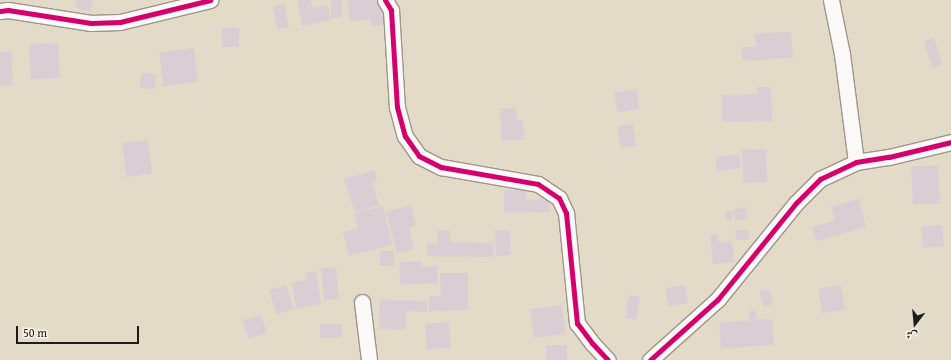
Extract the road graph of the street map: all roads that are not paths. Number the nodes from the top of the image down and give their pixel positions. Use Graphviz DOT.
graph roads {
  1 [pos="210,0"];
  2 [pos="385,0"];
  3 [pos="831,0"];
  4 [pos="0,11"];
  5 [pos="951,142"];
  6 [pos="856,162"];
  7 [pos="362,302"];
  8 [pos="369,360"];
  9 [pos="608,360"];
  10 [pos="650,360"];
  1 -- 4 [label="street"];
  2 -- 9 [label="street"];
  3 -- 6 [label="street"];
  5 -- 6 [label="street"];
  6 -- 10 [label="street"];
  7 -- 8 [label="street"];
}
